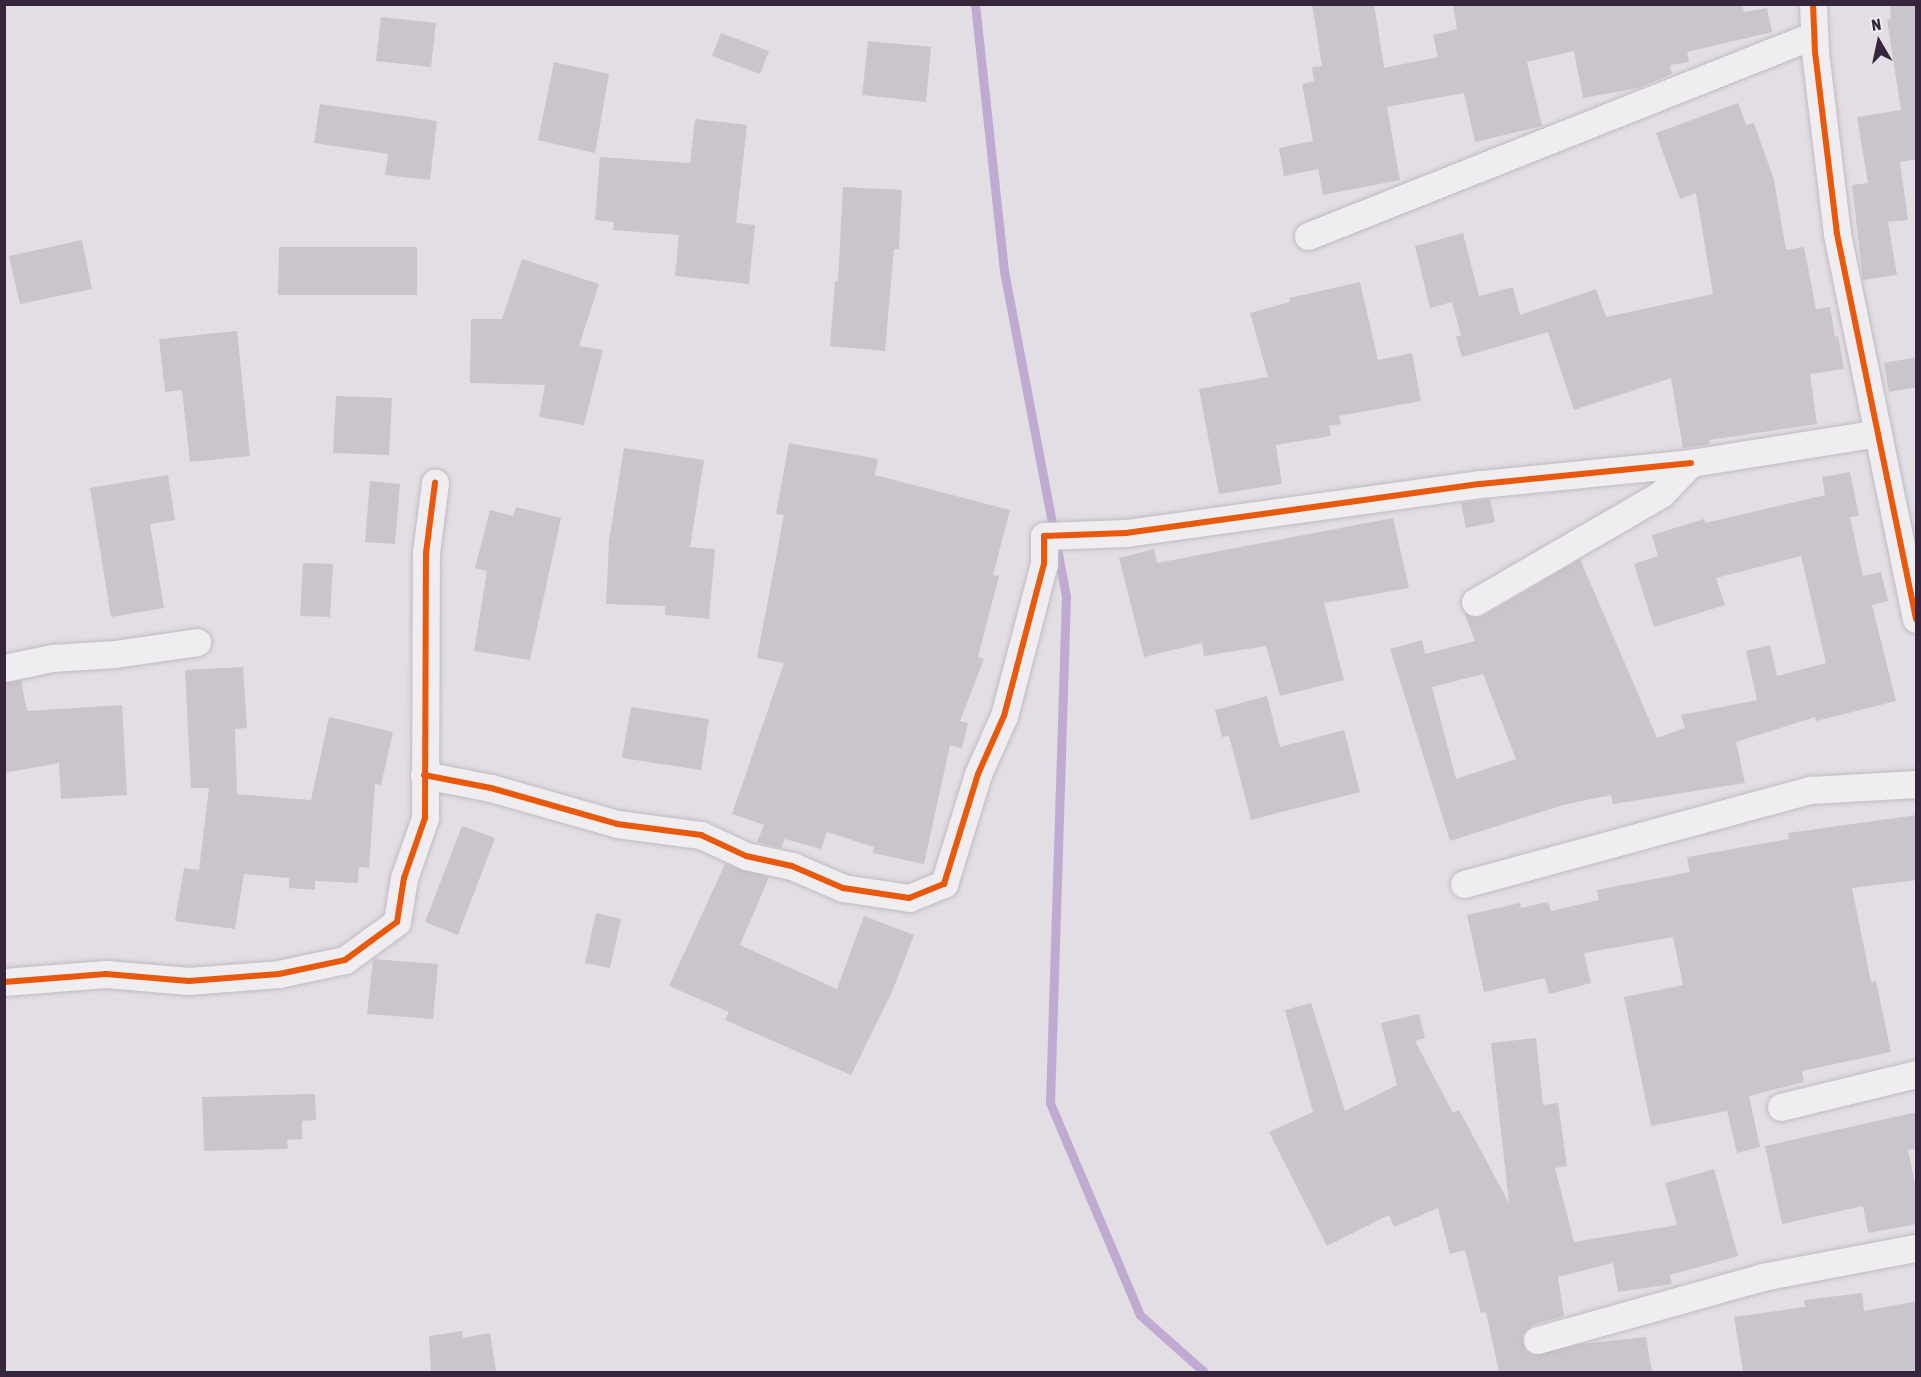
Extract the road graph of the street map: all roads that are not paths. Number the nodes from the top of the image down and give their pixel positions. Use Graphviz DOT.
graph roads {
  1 [pos="1813,4"];
  2 [pos="1814,35"];
  3 [pos="1308,236"];
  4 [pos="1878,433"];
  5 [pos="1691,463"];
  6 [pos="435,483"];
  7 [pos="1475,602"];
  8 [pos="1917,619"];
  9 [pos="197,642"];
  10 [pos="4,668"];
  11 [pos="424,776"];
  12 [pos="1917,784"];
  13 [pos="1464,884"];
  14 [pos="4,982"];
  15 [pos="1917,1074"];
  16 [pos="1781,1107"];
  17 [pos="1917,1248"];
  18 [pos="1537,1340"];
  1 -- 2 [label="street"];
  2 -- 3 [label="street"];
  2 -- 4 [label="street"];
  4 -- 5 [label="street"];
  4 -- 8 [label="street"];
  5 -- 7 [label="street"];
  5 -- 11 [label="street"];
  6 -- 11 [label="street"];
  9 -- 10 [label="street"];
  11 -- 14 [label="street"];
  12 -- 13 [label="street"];
  15 -- 16 [label="street"];
  17 -- 18 [label="street"];
}
